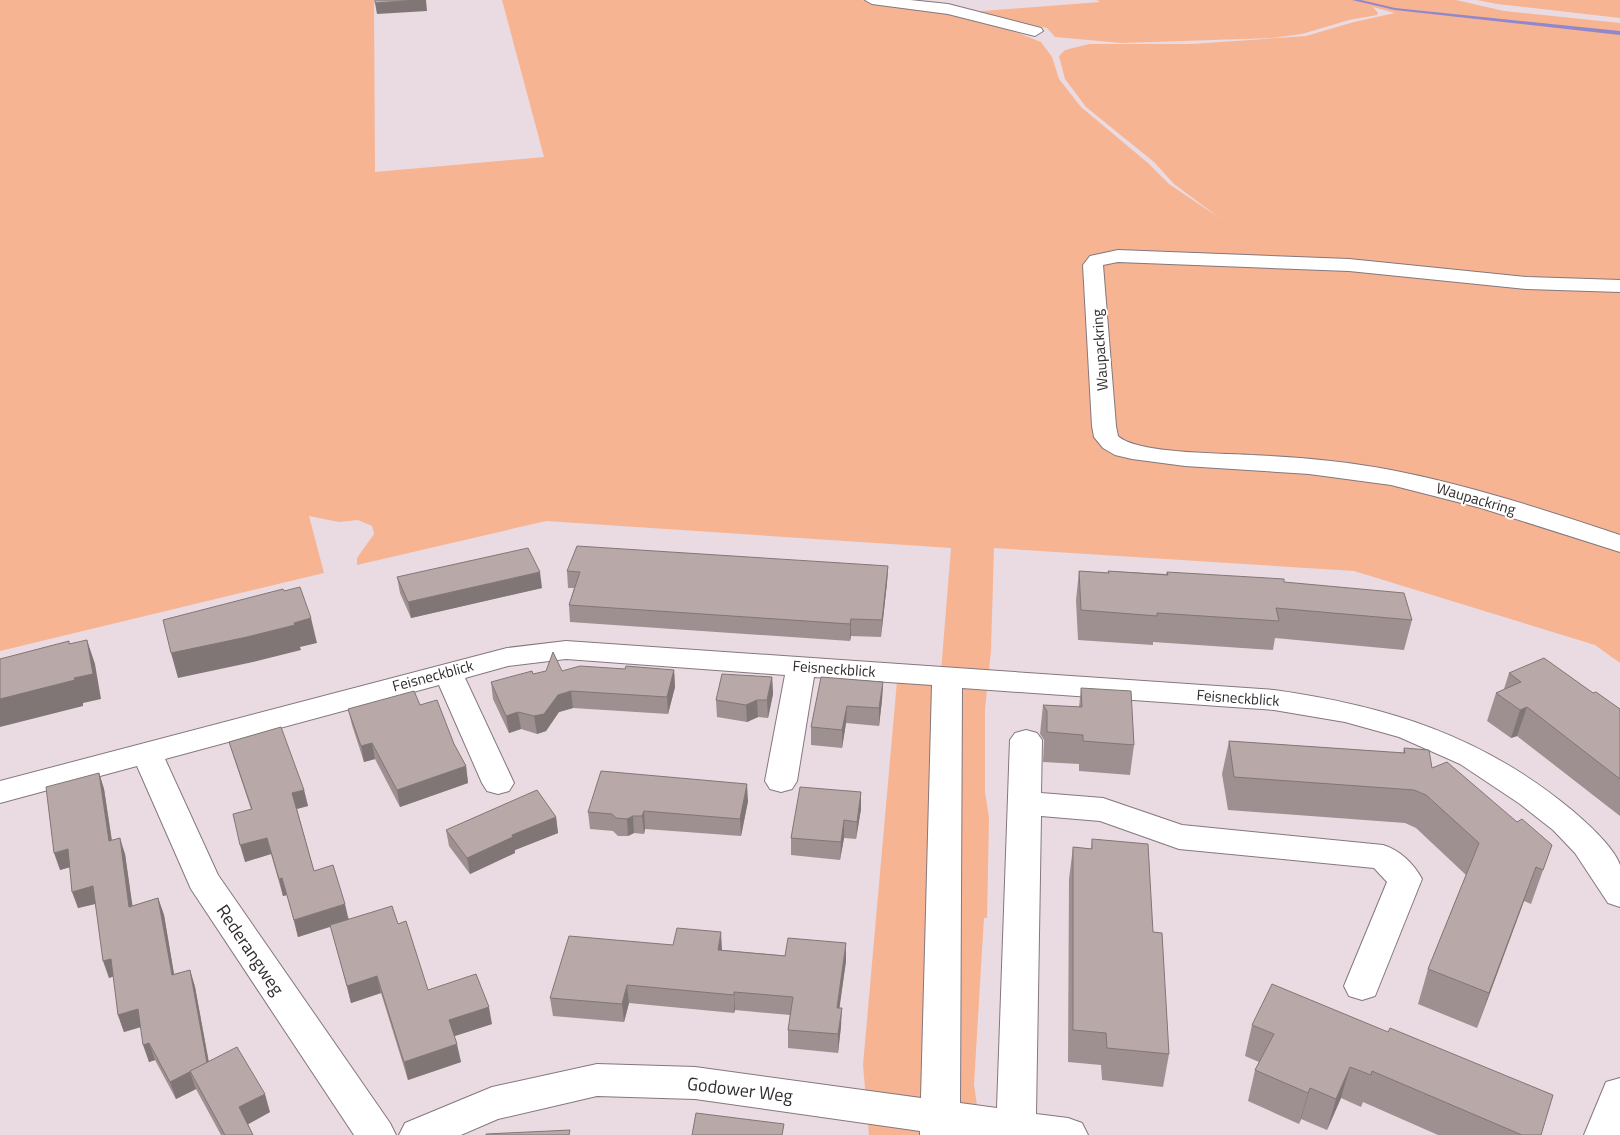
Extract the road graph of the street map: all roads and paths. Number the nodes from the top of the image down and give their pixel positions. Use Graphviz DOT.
graph roads {
  1 [pos="872,0"];
  2 [pos="1035,31"];
  3 [pos="1620,286"];
  4 [pos="1620,544"];
  5 [pos="801,667"];
  6 [pos="448,672"];
  7 [pos="947,677"];
  8 [pos="1026,740"];
  9 [pos="147,753"];
  10 [pos="781,781"];
  11 [pos="498,783"];
  12 [pos="0,792"];
  13 [pos="1024,803"];
  14 [pos="1620,894"];
  15 [pos="1362,986"];
  16 [pos="1620,1094"];
  17 [pos="941,1126"];
  18 [pos="1016,1131"];
  19 [pos="376,1135"];
  20 [pos="419,1135"];
  21 [pos="1068,1135"];
  22 [pos="1604,1135"];
  1 -- 2 [label="street"];
  3 -- 4 [label="street, Waupackring"];
  5 -- 6 [label="street, Feisneckblick"];
  5 -- 7 [label="street, Feisneckblick"];
  5 -- 10 [label="street"];
  6 -- 9 [label="street, Feisneckblick"];
  6 -- 11 [label="street"];
  7 -- 14 [label="street, Feisneckblick"];
  7 -- 17 [label="street"];
  8 -- 13 [label="street"];
  9 -- 12 [label="street, Feisneckblick"];
  9 -- 19 [label="street, Rederangweg"];
  13 -- 15 [label="street"];
  13 -- 18 [label="street"];
  16 -- 22 [label="street"];
  17 -- 18 [label="street, Godower Weg"];
  17 -- 20 [label="street, Godower Weg"];
  18 -- 21 [label="street, Godower Weg"];
}
